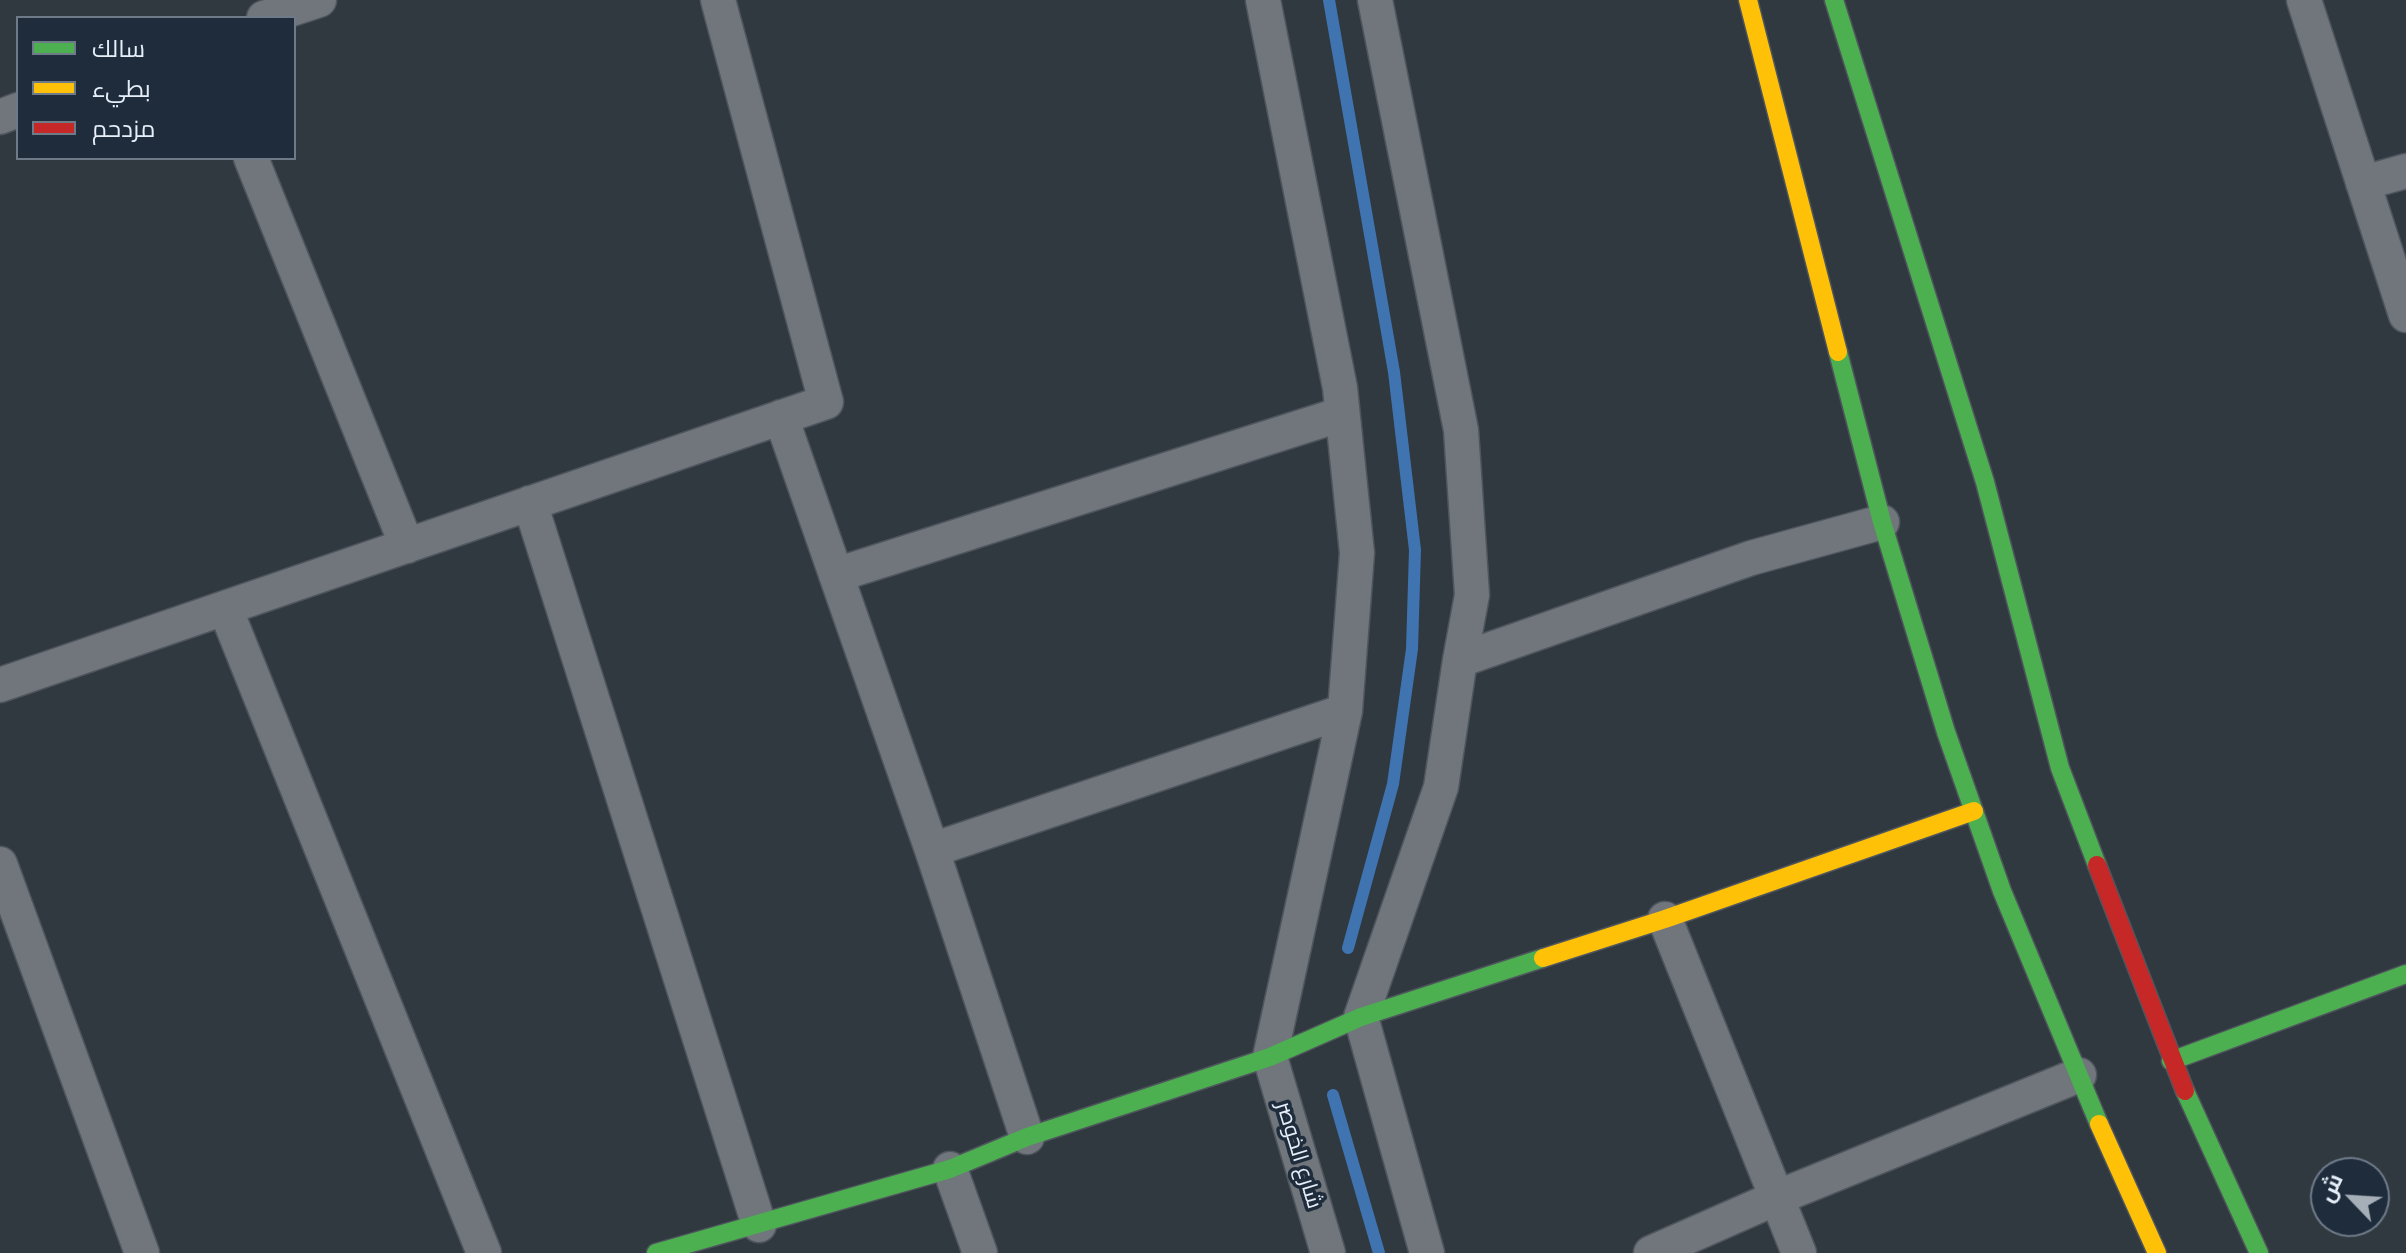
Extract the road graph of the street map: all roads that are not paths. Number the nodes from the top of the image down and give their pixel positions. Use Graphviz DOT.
graph roads {
  1 [pos="319,0"];
  2 [pos="718,0"];
  3 [pos="1263,0"];
  4 [pos="1375,0"];
  5 [pos="1748,0"];
  6 [pos="1834,0"];
  7 [pos="2304,0"];
  8 [pos="270,16"];
  9 [pos="252,160"];
  10 [pos="2406,171"];
  11 [pos="2363,183"];
  12 [pos="2406,315"];
  13 [pos="1342,414"];
  14 [pos="781,417"];
  15 [pos="530,503"];
  16 [pos="1882,522"];
  17 [pos="407,546"];
  18 [pos="836,575"];
  19 [pos="225,608"];
  20 [pos="1460,660"];
  21 [pos="0,685"];
  22 [pos="1345,711"];
  23 [pos="1974,811"];
  24 [pos="932,850"];
  25 [pos="0,864"];
  26 [pos="1665,919"];
  27 [pos="2406,974"];
  28 [pos="1361,1017"];
  29 [pos="1270,1057"];
  30 [pos="2171,1061"];
  31 [pos="2079,1075"];
  32 [pos="1027,1137"];
  33 [pos="950,1169"];
  34 [pos="1776,1198"];
  35 [pos="759,1225"];
  36 [pos="692,1247"];
  37 [pos="142,1253"];
  38 [pos="484,1253"];
  39 [pos="656,1253"];
  40 [pos="980,1253"];
  41 [pos="1328,1253"];
  42 [pos="1427,1253"];
  43 [pos="1651,1253"];
  44 [pos="1799,1253"];
  45 [pos="2157,1253"];
  46 [pos="2259,1253"];
  1 -- 8 [label="street"];
  2 -- 14 [label="street"];
  3 -- 13 [label="street"];
  4 -- 20 [label="street"];
  5 -- 16 [label="street"];
  6 -- 30 [label="street"];
  7 -- 11 [label="street"];
  9 -- 17 [label="street"];
  10 -- 11 [label="street"];
  11 -- 12 [label="street"];
  13 -- 18 [label="street"];
  13 -- 22 [label="street"];
  14 -- 15 [label="street"];
  14 -- 18 [label="street"];
  15 -- 17 [label="street"];
  15 -- 35 [label="street"];
  16 -- 20 [label="street"];
  16 -- 23 [label="street"];
  17 -- 19 [label="street"];
  18 -- 24 [label="street"];
  19 -- 21 [label="street"];
  19 -- 38 [label="street"];
  20 -- 28 [label="street"];
  22 -- 24 [label="street"];
  22 -- 29 [label="street"];
  23 -- 26 [label="street"];
  23 -- 31 [label="street"];
  24 -- 32 [label="street"];
  25 -- 37 [label="street"];
  26 -- 28 [label="street"];
  26 -- 34 [label="street"];
  27 -- 30 [label="street"];
  28 -- 29 [label="street"];
  28 -- 42 [label="street"];
  29 -- 32 [label="street"];
  29 -- 41 [label="street, شارع الخوصر"];
  30 -- 46 [label="street"];
  31 -- 34 [label="street"];
  31 -- 45 [label="street"];
  32 -- 33 [label="street"];
  33 -- 35 [label="street"];
  33 -- 40 [label="street"];
  34 -- 43 [label="street"];
  34 -- 44 [label="street"];
  35 -- 36 [label="street"];
  36 -- 39 [label="street"];
}
